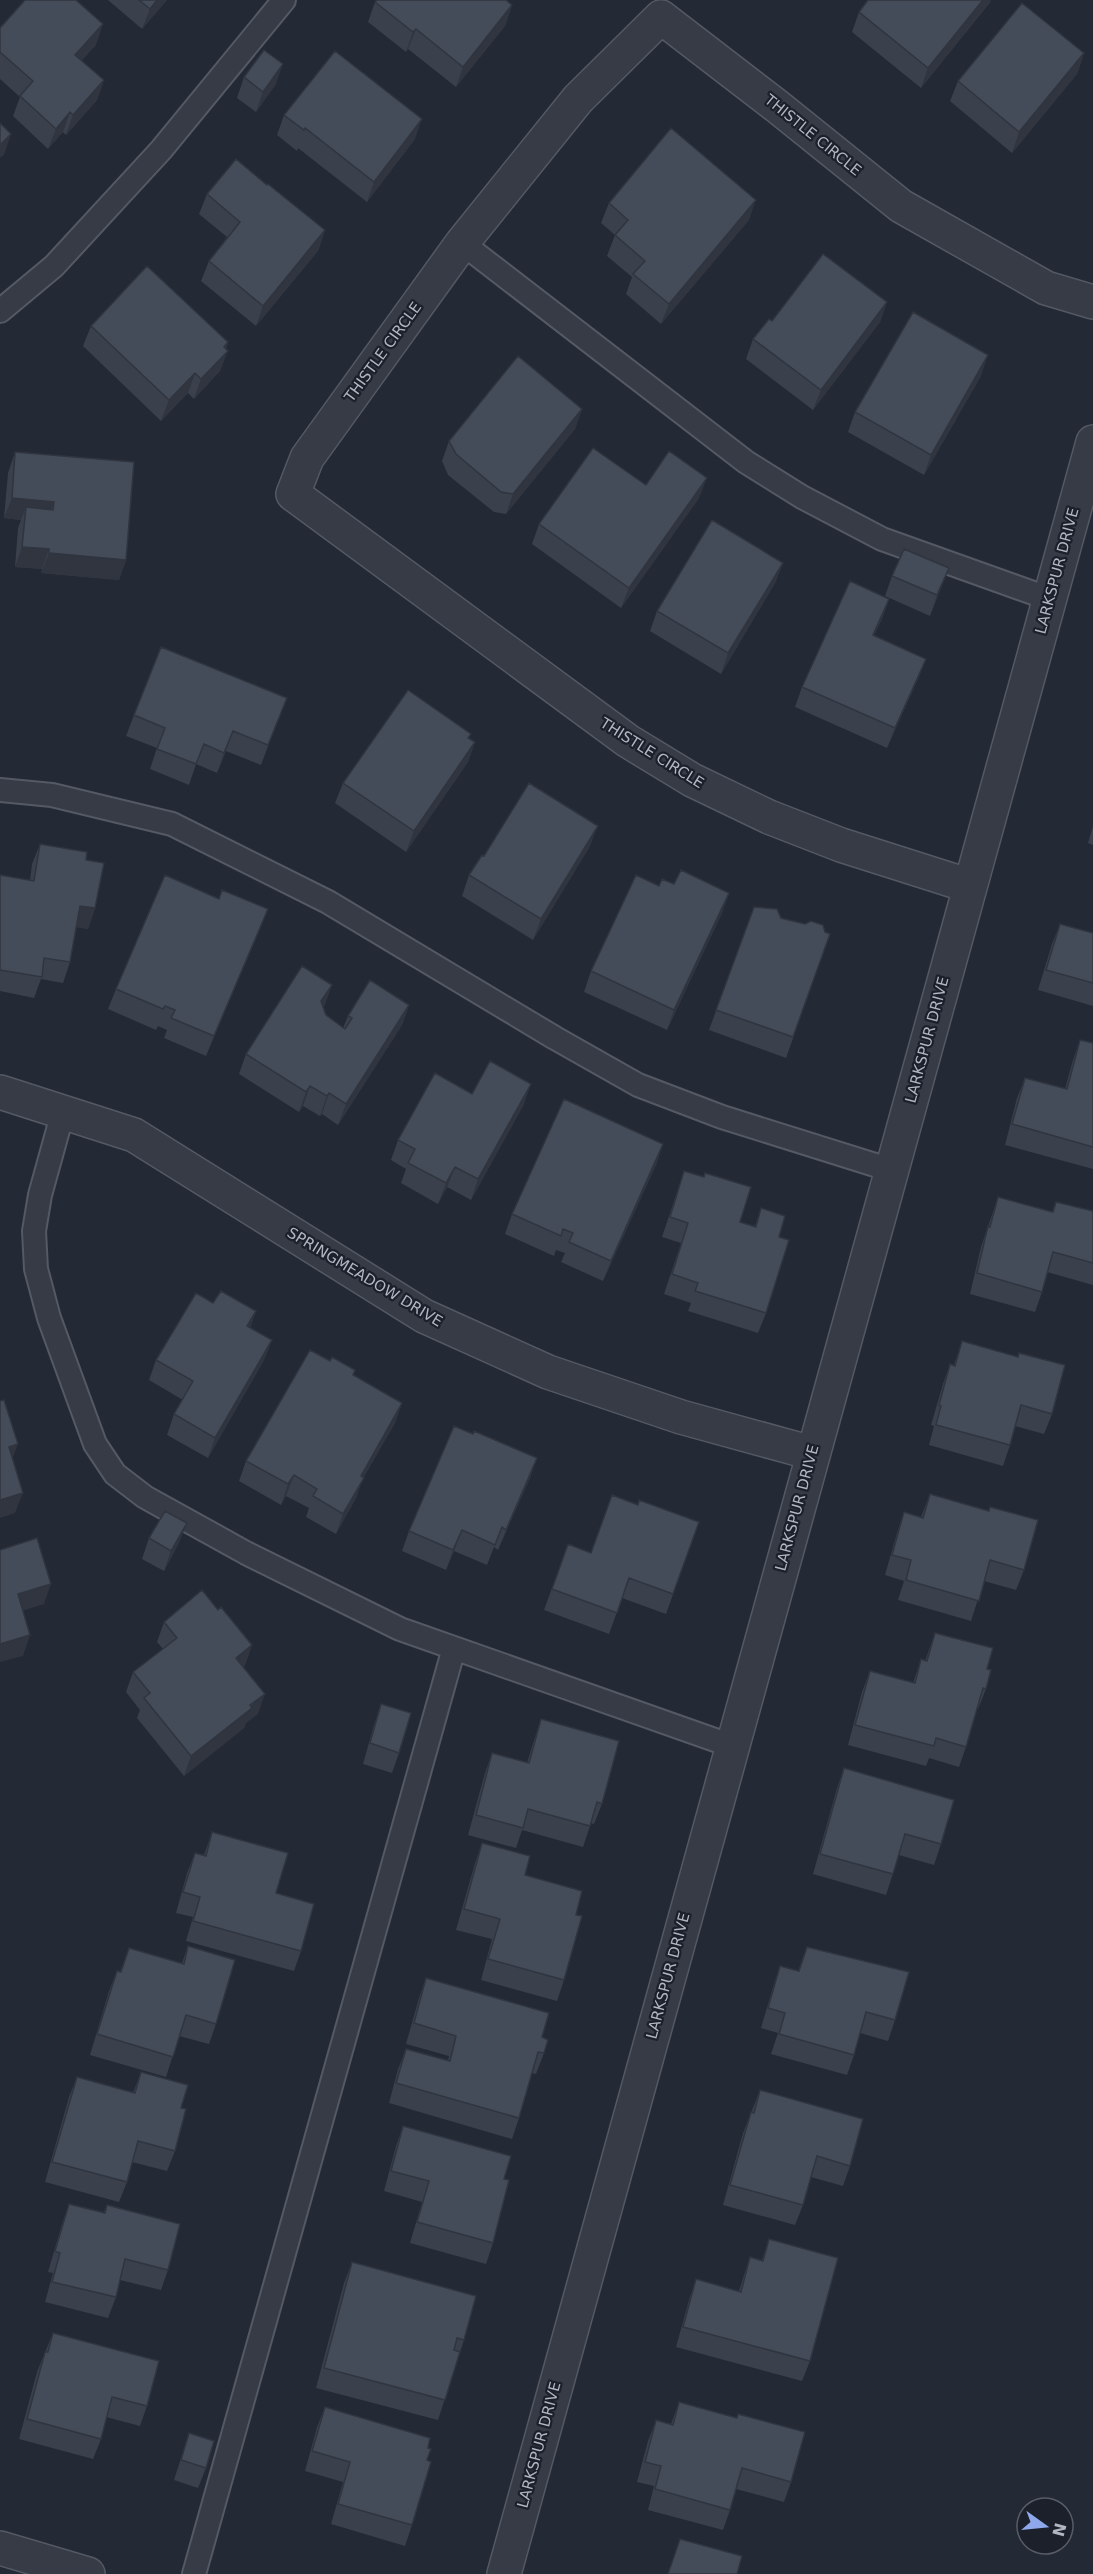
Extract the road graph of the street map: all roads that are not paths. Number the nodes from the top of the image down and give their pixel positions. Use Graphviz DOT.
graph roads {
  1 [pos="284,0"];
  2 [pos="462,243"];
  3 [pos="1093,302"];
  4 [pos="0,311"];
  5 [pos="1093,442"];
  6 [pos="1050,599"];
  7 [pos="0,790"];
  8 [pos="970,886"];
  9 [pos="0,1092"];
  10 [pos="63,1112"];
  11 [pos="891,1170"];
  12 [pos="812,1453"];
  13 [pos="454,1648"];
  14 [pos="732,1746"];
  15 [pos="0,2548"];
  16 [pos="88,2574"];
  17 [pos="194,2574"];
  18 [pos="504,2574"];
  1 -- 4 [label="lane"];
  2 -- 3 [label="street, THISTLE CIRCLE"];
  2 -- 6 [label="lane"];
  2 -- 8 [label="street, THISTLE CIRCLE"];
  5 -- 6 [label="street, LARKSPUR DRIVE"];
  6 -- 8 [label="street, LARKSPUR DRIVE"];
  7 -- 11 [label="lane"];
  8 -- 11 [label="street, LARKSPUR DRIVE"];
  9 -- 10 [label="street, SPRINGMEADOW DRIVE"];
  10 -- 12 [label="street, SPRINGMEADOW DRIVE"];
  10 -- 13 [label="lane"];
  11 -- 12 [label="street, LARKSPUR DRIVE"];
  12 -- 14 [label="street, LARKSPUR DRIVE"];
  13 -- 14 [label="lane"];
  13 -- 17 [label="lane"];
  14 -- 18 [label="street, LARKSPUR DRIVE"];
  15 -- 16 [label="street"];
}
